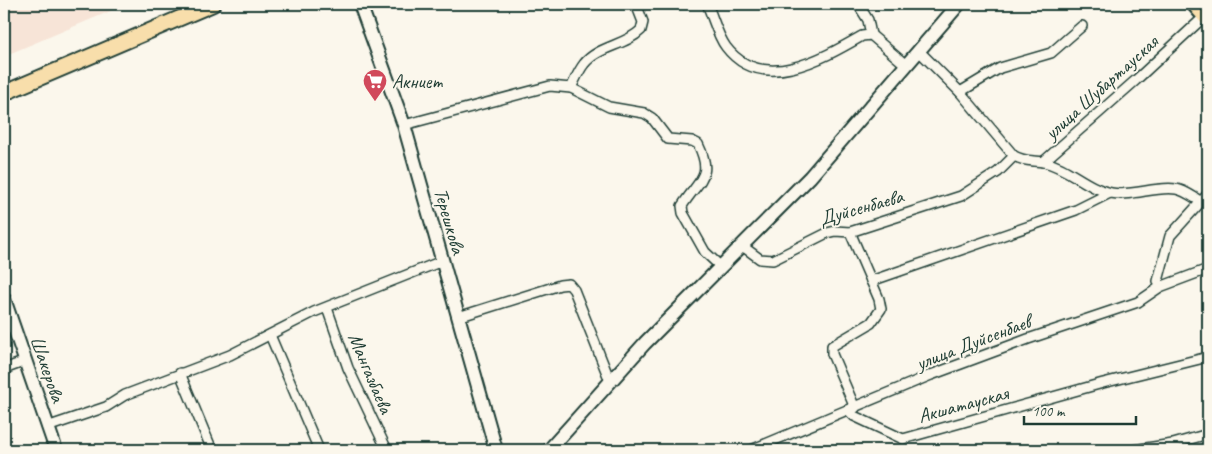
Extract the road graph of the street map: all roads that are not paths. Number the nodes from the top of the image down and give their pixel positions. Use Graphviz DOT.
graph roads {
  1 [pos="213,4"];
  2 [pos="360,4"];
  3 [pos="636,4"];
  4 [pos="707,4"];
  5 [pos="858,4"];
  6 [pos="959,4"];
  7 [pos="1194,4"];
  8 [pos="1206,18"];
  9 [pos="1082,26"];
  10 [pos="871,35"];
  11 [pos="918,51"];
  12 [pos="906,66"];
  13 [pos="571,88"];
  14 [pos="960,92"];
  15 [pos="4,93"];
  16 [pos="404,125"];
  17 [pos="1014,156"];
  18 [pos="1043,162"];
  19 [pos="1110,192"];
  20 [pos="1208,194"];
  21 [pos="1200,201"];
  22 [pos="850,232"];
  23 [pos="742,245"];
  24 [pos="442,261"];
  25 [pos="721,267"];
  26 [pos="1208,269"];
  27 [pos="871,282"];
  28 [pos="1160,287"];
  29 [pos="4,299"];
  30 [pos="327,308"];
  31 [pos="458,317"];
  32 [pos="270,335"];
  33 [pos="1208,357"];
  34 [pos="26,362"];
  35 [pos="4,370"];
  36 [pos="180,373"];
  37 [pos="610,381"];
  38 [pos="852,410"];
  39 [pos="48,427"];
  40 [pos="1208,434"];
  41 [pos="56,450"];
  42 [pos="212,450"];
  43 [pos="319,450"];
  44 [pos="387,450"];
  45 [pos="496,450"];
  46 [pos="549,450"];
  47 [pos="751,450"];
  48 [pos="1133,450"];
  1 -- 15 [label="main road"];
  2 -- 16 [label="street, Терешкова"];
  3 -- 13 [label="street"];
  4 -- 10 [label="street"];
  5 -- 10 [label="street"];
  6 -- 11 [label="street"];
  7 -- 8 [label="main road"];
  8 -- 18 [label="street, улица Шубартауская"];
  9 -- 14 [label="street"];
  10 -- 12 [label="street"];
  11 -- 12 [label="street"];
  11 -- 14 [label="street"];
  12 -- 23 [label="street"];
  13 -- 16 [label="street"];
  13 -- 25 [label="street"];
  14 -- 17 [label="street"];
  16 -- 24 [label="street, Терешкова"];
  17 -- 18 [label="street"];
  17 -- 22 [label="street, Дуйсенбаева"];
  18 -- 19 [label="street"];
  19 -- 21 [label="street"];
  19 -- 27 [label="street"];
  20 -- 21 [label="street"];
  21 -- 28 [label="street"];
  22 -- 23 [label="street, Дуйсенбаева"];
  22 -- 27 [label="street"];
  23 -- 25 [label="street"];
  24 -- 30 [label="street"];
  24 -- 31 [label="street, Терешкова"];
  25 -- 37 [label="street"];
  26 -- 28 [label="street, улица Дуйсенбаев"];
  27 -- 38 [label="street"];
  28 -- 38 [label="street, улица Дуйсенбаев"];
  29 -- 34 [label="street, Шакерова"];
  30 -- 32 [label="street"];
  30 -- 44 [label="street, Мангазбаева"];
  31 -- 37 [label="street"];
  31 -- 45 [label="street, Терешкова"];
  32 -- 36 [label="street"];
  32 -- 43 [label="street"];
  33 -- 38 [label="street, Акшатауская"];
  34 -- 35 [label="street"];
  34 -- 39 [label="street, Шакерова"];
  36 -- 39 [label="street"];
  36 -- 42 [label="street"];
  37 -- 46 [label="street"];
  38 -- 47 [label="street, улица Дуйсенбаев"];
  39 -- 41 [label="street, Шакерова"];
  40 -- 48 [label="street"];
}
